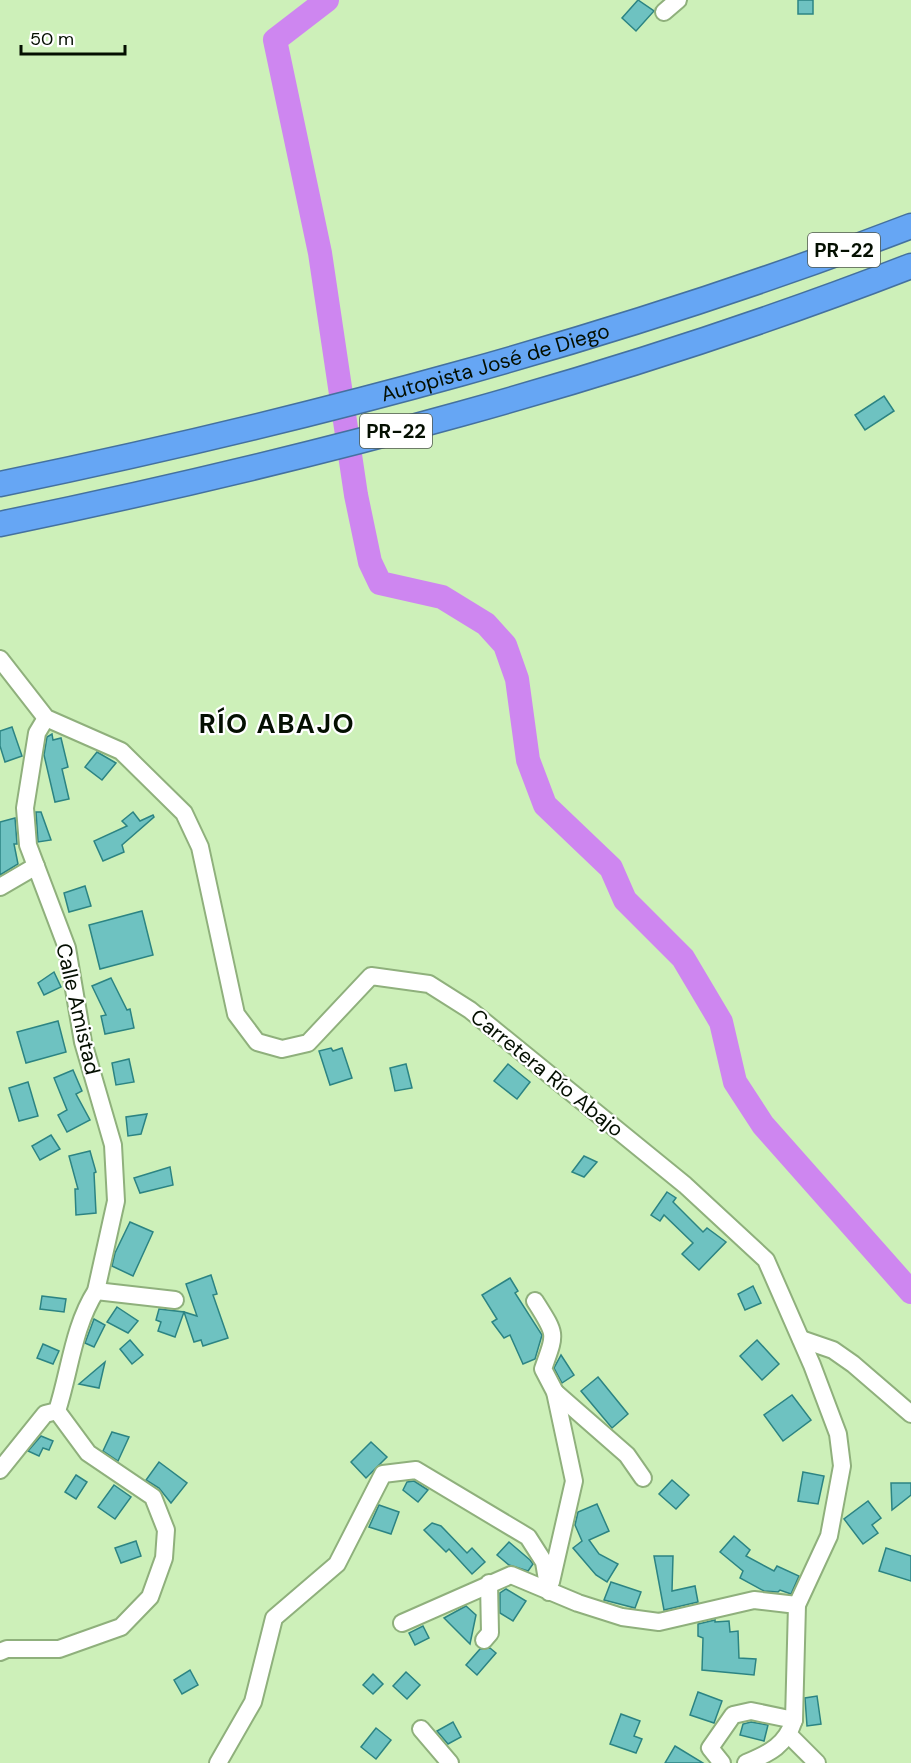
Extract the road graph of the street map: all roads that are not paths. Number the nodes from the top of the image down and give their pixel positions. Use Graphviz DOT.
graph roads {
  1 [pos="678,0"];
  2 [pos="664,12"];
  3 [pos="911,226"];
  4 [pos="911,266"];
  5 [pos="0,484"];
  6 [pos="0,524"];
  7 [pos="0,659"];
  8 [pos="46,718"];
  9 [pos="36,866"];
  10 [pos="0,887"];
  11 [pos="92,1296"];
  12 [pos="175,1300"];
  13 [pos="535,1301"];
  14 [pos="801,1339"];
  15 [pos="555,1392"];
  16 [pos="57,1412"];
  17 [pos="911,1414"];
  18 [pos="0,1470"];
  19 [pos="643,1478"];
  20 [pos="489,1583"];
  21 [pos="549,1592"];
  22 [pos="797,1605"];
  23 [pos="402,1623"];
  24 [pos="484,1640"];
  25 [pos="0,1652"];
  26 [pos="792,1728"];
  27 [pos="421,1729"];
  28 [pos="218,1763"];
  29 [pos="450,1763"];
  30 [pos="722,1763"];
  31 [pos="746,1763"];
  32 [pos="817,1763"];
  1 -- 2 [label="street"];
  3 -- 5 [label="highway, Autopista José de Diego / PR-22"];
  4 -- 6 [label="highway, Autopista José de Diego / PR-22"];
  7 -- 8 [label="street, Carretera Río Abajo"];
  8 -- 9 [label="street, Calle Amistad"];
  8 -- 14 [label="street, Carretera Río Abajo"];
  9 -- 10 [label="street"];
  9 -- 11 [label="street, Calle Amistad"];
  11 -- 12 [label="street"];
  11 -- 16 [label="street, Calle Amistad"];
  13 -- 15 [label="street"];
  14 -- 17 [label="street"];
  14 -- 22 [label="street, Carretera Río Abajo"];
  15 -- 19 [label="street"];
  15 -- 21 [label="street"];
  16 -- 18 [label="street"];
  16 -- 25 [label="street"];
  20 -- 21 [label="street"];
  20 -- 23 [label="street"];
  20 -- 24 [label="street"];
  21 -- 22 [label="street"];
  21 -- 28 [label="street"];
  22 -- 26 [label="street, Carretera Río Abajo"];
  26 -- 30 [label="street"];
  26 -- 31 [label="street"];
  26 -- 32 [label="street"];
  27 -- 29 [label="street"];
}
